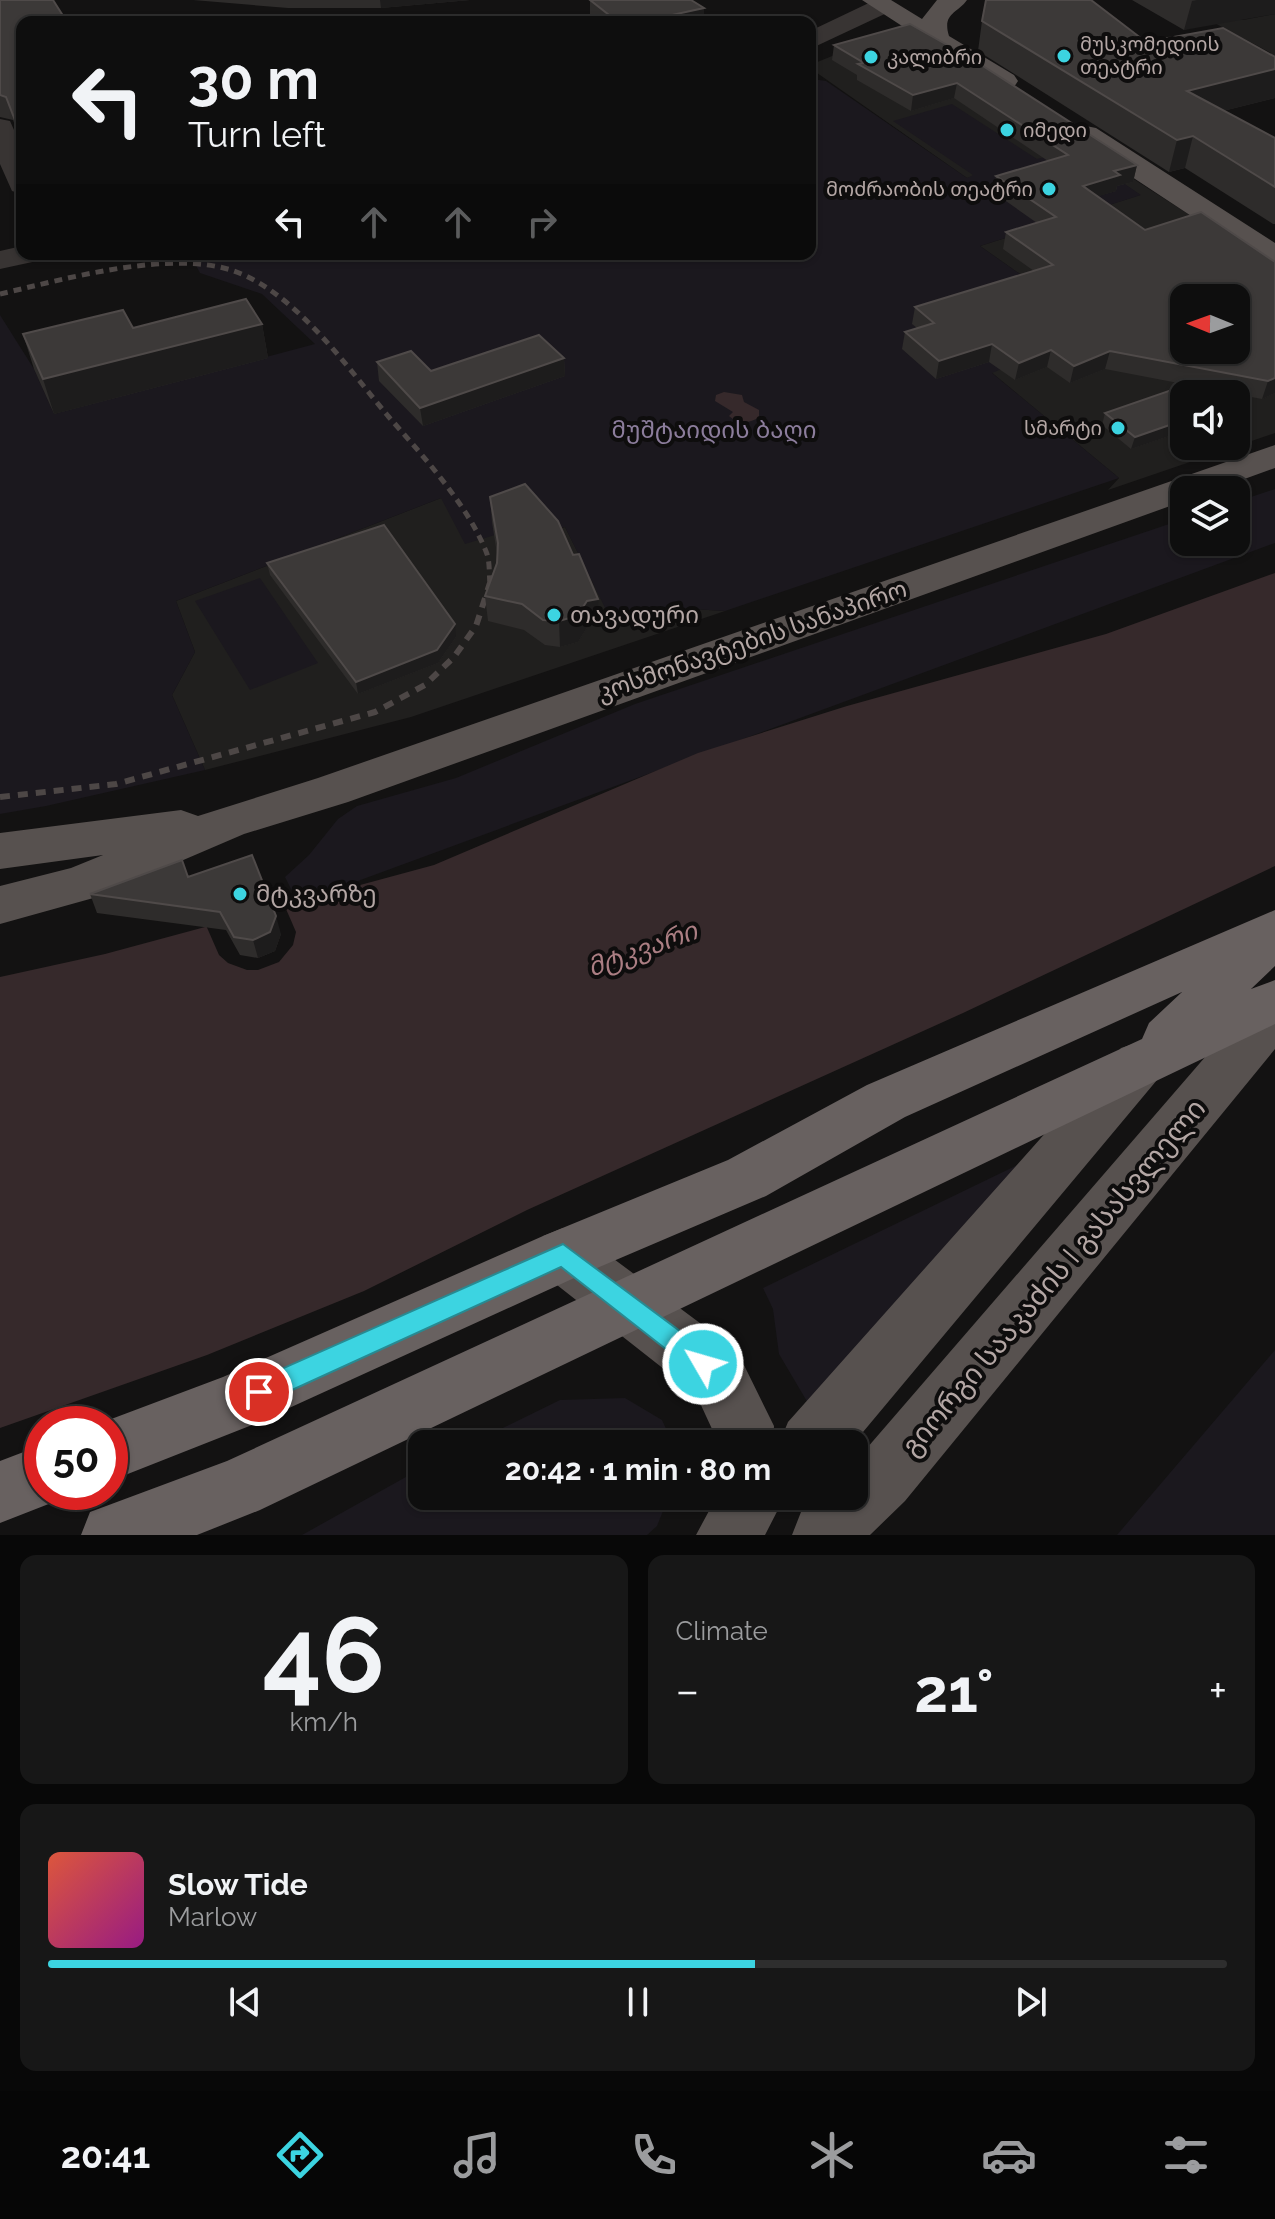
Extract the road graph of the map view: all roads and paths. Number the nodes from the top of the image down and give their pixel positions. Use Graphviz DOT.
graph roads {
  1 [pos="907,0"];
  2 [pos="955,0"];
  3 [pos="878,3"];
  4 [pos="937,37"];
  5 [pos="816,38"];
  6 [pos="1028,96"];
  7 [pos="1064,120"];
  8 [pos="0,127"];
  9 [pos="16,169"];
  10 [pos="1267,248"];
  11 [pos="1275,456"];
  12 [pos="228,822"];
  13 [pos="0,851"];
  14 [pos="0,905"];
  15 [pos="1275,929"];
  16 [pos="1275,935"];
  17 [pos="1275,1001"];
  18 [pos="1275,1012"];
  19 [pos="1139,1064"];
  20 [pos="563,1255"];
  21 [pos="627,1306"];
  22 [pos="743,1430"];
  23 [pos="825,1430"];
  24 [pos="128,1443"];
  25 [pos="24,1483"];
  26 [pos="0,1492"];
  27 [pos="728,1510"];
  28 [pos="745,1510"];
  29 [pos="113,1535"];
  30 [pos="716,1535"];
  31 [pos="728,1535"];
  32 [pos="824,1535"];
  1 -- 3 [label="main road"];
  2 -- 4 [label="main road"];
  3 -- 4 [label="main road"];
  3 -- 5 [label="street"];
  4 -- 6 [label="main road"];
  7 -- 10 [label="main road"];
  8 -- 9 [label="street"];
  11 -- 12 [label="main road, კოსმონავტების სანაპირო"];
  12 -- 13 [label="main road, კოსმონავტების სანაპირო"];
  12 -- 14 [label="main road, კოსმონავტების სანაპირო"];
  15 -- 20 [label="highway"];
  16 -- 19 [label="highway"];
  17 -- 19 [label="highway"];
  18 -- 32 [label="main road, გიორგი სააკაძის I გასასვლელი"];
  19 -- 21 [label="highway"];
  19 -- 23 [label="main road"];
  20 -- 21 [label="main road"];
  20 -- 24 [label="highway"];
  21 -- 22 [label="main road"];
  21 -- 29 [label="highway"];
  25 -- 26 [label="highway"];
  27 -- 30 [label="main road"];
  28 -- 31 [label="main road"];
}
